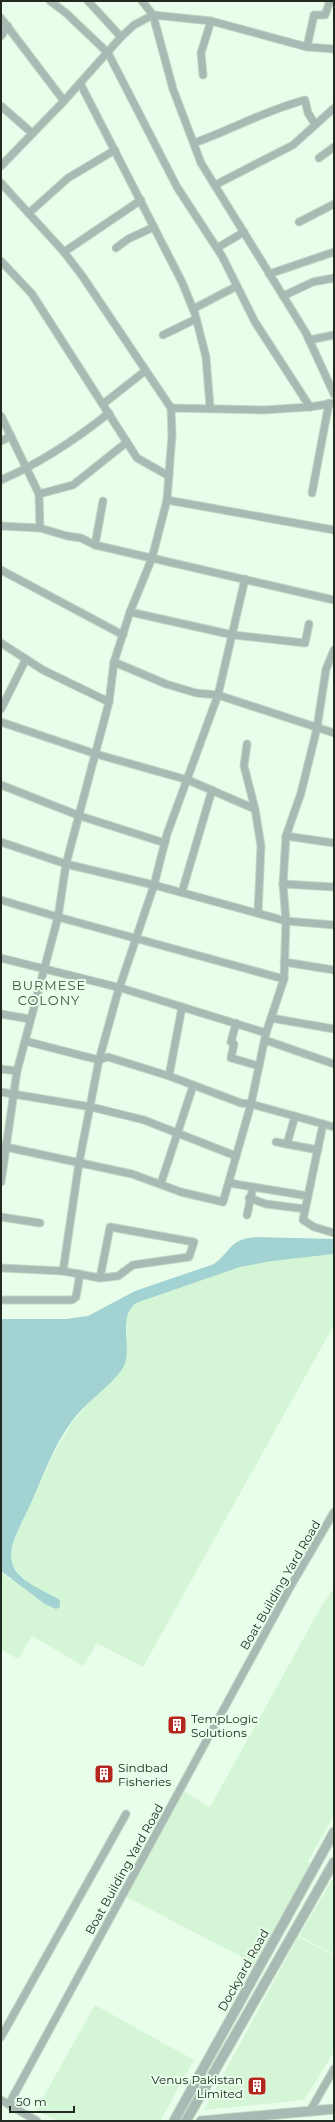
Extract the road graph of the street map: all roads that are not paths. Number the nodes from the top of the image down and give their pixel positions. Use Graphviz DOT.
graph roads {
  1 [pos="50,1"];
  2 [pos="88,1"];
  3 [pos="142,1"];
  4 [pos="330,1"];
  5 [pos="153,15"];
  6 [pos="1,18"];
  7 [pos="211,21"];
  8 [pos="8,26"];
  9 [pos="1,36"];
  10 [pos="121,37"];
  11 [pos="307,47"];
  12 [pos="334,49"];
  13 [pos="108,52"];
  14 [pos="203,75"];
  15 [pos="80,83"];
  16 [pos="64,100"];
  17 [pos="1,106"];
  18 [pos="334,108"];
  19 [pos="315,124"];
  20 [pos="32,133"];
  21 [pos="194,143"];
  22 [pos="334,147"];
  23 [pos="115,150"];
  24 [pos="319,158"];
  25 [pos="1,166"];
  26 [pos="1,183"];
  27 [pos="215,185"];
  28 [pos="141,200"];
  29 [pos="334,204"];
  30 [pos="29,213"];
  31 [pos="299,222"];
  32 [pos="154,227"];
  33 [pos="244,232"];
  34 [pos="116,248"];
  35 [pos="217,248"];
  36 [pos="64,252"];
  37 [pos="334,252"];
  38 [pos="2,265"];
  39 [pos="269,274"];
  40 [pos="334,278"];
  41 [pos="237,286"];
  42 [pos="283,296"];
  43 [pos="193,309"];
  44 [pos="196,319"];
  45 [pos="163,335"];
  46 [pos="334,335"];
  47 [pos="309,340"];
  48 [pos="145,371"];
  49 [pos="334,394"];
  50 [pos="332,403"];
  51 [pos="103,404"];
  52 [pos="210,407"];
  53 [pos="310,407"];
  54 [pos="171,408"];
  55 [pos="109,414"];
  56 [pos="1,416"];
  57 [pos="11,436"];
  58 [pos="1,441"];
  59 [pos="127,442"];
  60 [pos="27,469"];
  61 [pos="169,476"];
  62 [pos="1,480"];
  63 [pos="312,493"];
  64 [pos="39,494"];
  65 [pos="167,500"];
  66 [pos="103,501"];
  67 [pos="1,526"];
  68 [pos="40,528"];
  69 [pos="334,530"];
  70 [pos="95,545"];
  71 [pos="152,558"];
  72 [pos="1,570"];
  73 [pos="245,579"];
  74 [pos="334,600"];
  75 [pos="130,612"];
  76 [pos="309,624"];
  77 [pos="123,635"];
  78 [pos="233,635"];
  79 [pos="1,643"];
  80 [pos="334,650"];
  81 [pos="26,659"];
  82 [pos="114,662"];
  83 [pos="218,695"];
  84 [pos="109,702"];
  85 [pos="1,709"];
  86 [pos="1,722"];
  87 [pos="318,728"];
  88 [pos="334,733"];
  89 [pos="247,744"];
  90 [pos="96,754"];
  91 [pos="188,780"];
  92 [pos="1,785"];
  93 [pos="212,790"];
  94 [pos="255,808"];
  95 [pos="80,816"];
  96 [pos="286,836"];
  97 [pos="1,842"];
  98 [pos="165,843"];
  99 [pos="334,843"];
  100 [pos="66,864"];
  101 [pos="283,884"];
  102 [pos="154,885"];
  103 [pos="334,887"];
  104 [pos="182,892"];
  105 [pos="1,900"];
  106 [pos="258,913"];
  107 [pos="58,917"];
  108 [pos="286,921"];
  109 [pos="334,926"];
  110 [pos="138,939"];
  111 [pos="1,958"];
  112 [pos="284,962"];
  113 [pos="45,968"];
  114 [pos="334,970"];
  115 [pos="284,979"];
  116 [pos="121,988"];
  117 [pos="182,1007"];
  118 [pos="1,1014"];
  119 [pos="271,1018"];
  120 [pos="30,1019"];
  121 [pos="236,1023"];
  122 [pos="334,1029"];
  123 [pos="265,1037"];
  124 [pos="25,1041"];
  125 [pos="99,1060"];
  126 [pos="334,1064"];
  127 [pos="259,1066"];
  128 [pos="1,1068"];
  129 [pos="17,1071"];
  130 [pos="169,1076"];
  131 [pos="193,1086"];
  132 [pos="1,1092"];
  133 [pos="12,1094"];
  134 [pos="251,1104"];
  135 [pos="91,1107"];
  136 [pos="295,1116"];
  137 [pos="323,1124"];
  138 [pos="334,1127"];
  139 [pos="178,1133"];
  140 [pos="276,1142"];
  141 [pos="287,1144"];
  142 [pos="4,1146"];
  143 [pos="318,1150"];
  144 [pos="236,1156"];
  145 [pos="80,1163"];
  146 [pos="1,1182"];
  147 [pos="161,1183"];
  148 [pos="229,1183"];
  149 [pos="253,1187"];
  150 [pos="308,1196"];
  151 [pos="249,1198"];
  152 [pos="305,1209"];
  153 [pos="247,1215"];
  154 [pos="1,1217"];
  155 [pos="40,1223"];
  156 [pos="334,1233"];
  157 [pos="1,1268"];
  158 [pos="63,1270"];
  159 [pos="80,1274"];
  160 [pos="100,1278"];
  161 [pos="1,1300"];
  162 [pos="334,1512"];
  163 [pos="126,1814"];
  164 [pos="334,1832"];
  165 [pos="334,1862"];
  166 [pos="1,2037"];
  167 [pos="334,2069"];
  168 [pos="1,2100"];
  169 [pos="9,2104"];
  170 [pos="334,2109"];
  171 [pos="310,2111"];
  172 [pos="37,2121"];
  173 [pos="176,2121"];
  174 [pos="186,2121"];
  175 [pos="201,2121"];
  1 -- 13 [label="street"];
  2 -- 10 [label="street"];
  3 -- 5 [label="street"];
  4 -- 11 [label="street"];
  5 -- 7 [label="street"];
  5 -- 10 [label="street"];
  5 -- 21 [label="street"];
  6 -- 8 [label="street"];
  7 -- 11 [label="street"];
  7 -- 14 [label="street"];
  8 -- 9 [label="street"];
  8 -- 16 [label="street"];
  10 -- 13 [label="street"];
  11 -- 12 [label="street"];
  13 -- 15 [label="street"];
  13 -- 35 [label="street"];
  15 -- 16 [label="street"];
  15 -- 23 [label="street"];
  16 -- 20 [label="street"];
  17 -- 20 [label="street"];
  18 -- 19 [label="street"];
  19 -- 21 [label="street"];
  19 -- 27 [label="street"];
  20 -- 25 [label="street"];
  21 -- 27 [label="street"];
  22 -- 24 [label="street"];
  23 -- 28 [label="street"];
  23 -- 30 [label="street"];
  26 -- 30 [label="street"];
  27 -- 33 [label="street"];
  28 -- 32 [label="street"];
  28 -- 36 [label="street"];
  29 -- 31 [label="street"];
  30 -- 36 [label="street"];
  32 -- 34 [label="street"];
  32 -- 43 [label="street"];
  33 -- 35 [label="street"];
  33 -- 39 [label="street"];
  35 -- 41 [label="street"];
  36 -- 48 [label="street"];
  37 -- 39 [label="street"];
  38 -- 51 [label="street"];
  39 -- 42 [label="street"];
  40 -- 42 [label="street"];
  41 -- 43 [label="street"];
  41 -- 53 [label="street"];
  42 -- 47 [label="street"];
  43 -- 44 [label="street"];
  44 -- 45 [label="street"];
  44 -- 52 [label="street"];
  46 -- 47 [label="street"];
  47 -- 49 [label="street"];
  48 -- 51 [label="street"];
  48 -- 54 [label="street"];
  50 -- 53 [label="street"];
  50 -- 63 [label="street"];
  51 -- 55 [label="street"];
  52 -- 53 [label="street"];
  52 -- 54 [label="street"];
  54 -- 61 [label="street"];
  55 -- 59 [label="street"];
  55 -- 60 [label="street"];
  56 -- 57 [label="street"];
  57 -- 58 [label="street"];
  57 -- 60 [label="street"];
  59 -- 61 [label="street"];
  59 -- 64 [label="street"];
  60 -- 62 [label="street"];
  60 -- 64 [label="street"];
  61 -- 65 [label="street"];
  64 -- 68 [label="street"];
  65 -- 69 [label="street"];
  65 -- 71 [label="street"];
  66 -- 70 [label="street"];
  67 -- 68 [label="street"];
  68 -- 70 [label="street"];
  70 -- 71 [label="street"];
  71 -- 73 [label="street"];
  71 -- 75 [label="street"];
  72 -- 77 [label="street"];
  73 -- 74 [label="street"];
  73 -- 78 [label="street"];
  75 -- 77 [label="street"];
  75 -- 78 [label="street"];
  76 -- 78 [label="street"];
  77 -- 82 [label="street"];
  78 -- 83 [label="street"];
  79 -- 81 [label="street"];
  80 -- 87 [label="street"];
  81 -- 84 [label="street"];
  81 -- 85 [label="street"];
  82 -- 83 [label="street"];
  82 -- 84 [label="street"];
  83 -- 87 [label="street"];
  83 -- 91 [label="street"];
  84 -- 90 [label="street"];
  86 -- 90 [label="street"];
  87 -- 88 [label="street"];
  87 -- 96 [label="street"];
  89 -- 94 [label="street"];
  90 -- 91 [label="street"];
  90 -- 95 [label="street"];
  91 -- 93 [label="street"];
  91 -- 98 [label="street"];
  92 -- 95 [label="street"];
  93 -- 94 [label="street"];
  93 -- 104 [label="street"];
  94 -- 106 [label="street"];
  95 -- 98 [label="street"];
  95 -- 100 [label="street"];
  96 -- 99 [label="street"];
  96 -- 101 [label="street"];
  97 -- 100 [label="street"];
  98 -- 102 [label="street"];
  100 -- 102 [label="street"];
  100 -- 107 [label="street"];
  101 -- 103 [label="street"];
  101 -- 108 [label="street"];
  102 -- 104 [label="street"];
  102 -- 110 [label="street"];
  104 -- 106 [label="street"];
  105 -- 107 [label="street"];
  106 -- 108 [label="street"];
  107 -- 110 [label="street"];
  107 -- 113 [label="street"];
  108 -- 109 [label="street"];
  108 -- 112 [label="street"];
  110 -- 115 [label="street"];
  110 -- 116 [label="street"];
  111 -- 113 [label="street"];
  112 -- 114 [label="street"];
  112 -- 115 [label="street"];
  113 -- 116 [label="street"];
  113 -- 120 [label="street"];
  115 -- 119 [label="street"];
  116 -- 117 [label="street"];
  116 -- 125 [label="street"];
  117 -- 121 [label="street"];
  117 -- 130 [label="street"];
  118 -- 120 [label="street"];
  119 -- 122 [label="street"];
  119 -- 123 [label="street"];
  120 -- 124 [label="street"];
  121 -- 123 [label="street"];
  121 -- 127 [label="street"];
  123 -- 126 [label="street"];
  123 -- 127 [label="street"];
  124 -- 125 [label="street"];
  124 -- 129 [label="street"];
  125 -- 130 [label="street"];
  125 -- 135 [label="street"];
  127 -- 134 [label="street"];
  128 -- 129 [label="street"];
  129 -- 133 [label="street"];
  130 -- 131 [label="street"];
  131 -- 134 [label="street"];
  131 -- 139 [label="street"];
  132 -- 133 [label="street"];
  133 -- 135 [label="street"];
  133 -- 142 [label="street"];
  134 -- 136 [label="street"];
  134 -- 144 [label="street"];
  135 -- 139 [label="street"];
  135 -- 145 [label="street"];
  136 -- 137 [label="street"];
  136 -- 141 [label="street"];
  137 -- 138 [label="street"];
  137 -- 143 [label="street"];
  139 -- 144 [label="street"];
  139 -- 147 [label="street"];
  140 -- 141 [label="street"];
  141 -- 143 [label="street"];
  142 -- 145 [label="street"];
  142 -- 146 [label="street"];
  143 -- 150 [label="street"];
  144 -- 148 [label="street"];
  145 -- 147 [label="street"];
  145 -- 158 [label="street"];
  147 -- 148 [label="street"];
  148 -- 149 [label="street"];
  149 -- 150 [label="street"];
  149 -- 151 [label="street"];
  150 -- 152 [label="street"];
  151 -- 152 [label="street"];
  151 -- 153 [label="street"];
  152 -- 156 [label="street"];
  154 -- 155 [label="street"];
  157 -- 158 [label="street"];
  158 -- 159 [label="street"];
  159 -- 160 [label="street"];
  159 -- 161 [label="street"];
  160 -- 160 [label="street"];
  162 -- 169 [label="street, Boat Building Yard Road"];
  163 -- 166 [label="street"];
  164 -- 173 [label="street, Dockyard Road"];
  165 -- 174 [label="street"];
  167 -- 171 [label="street"];
  168 -- 169 [label="street"];
  169 -- 172 [label="street"];
  170 -- 171 [label="street"];
  171 -- 175 [label="street"];
}
